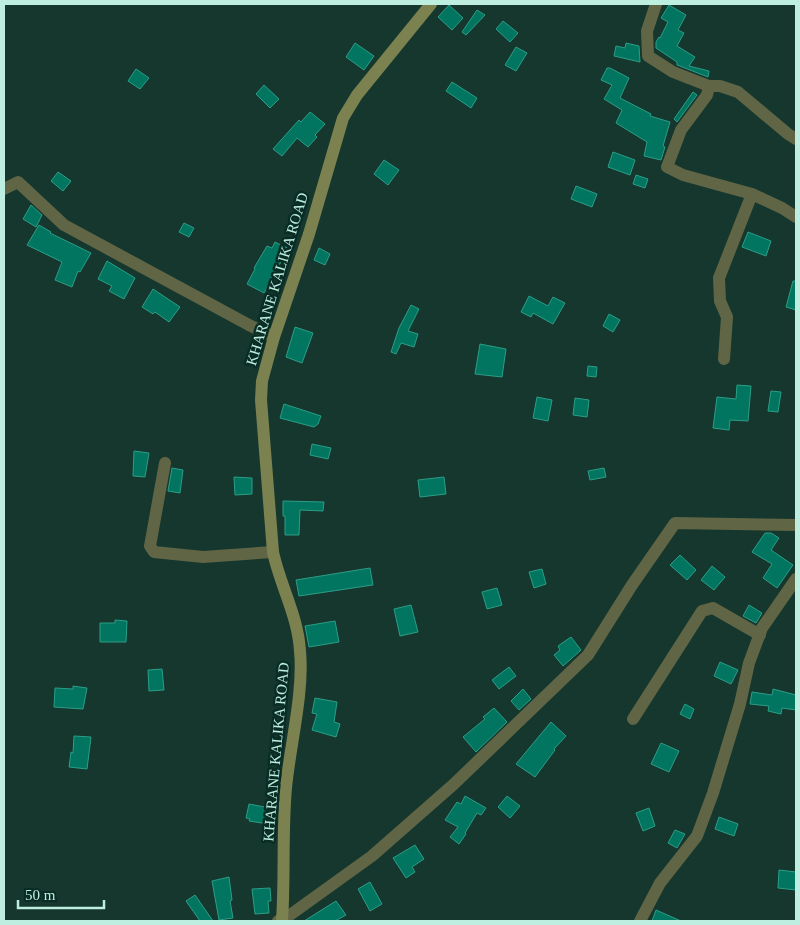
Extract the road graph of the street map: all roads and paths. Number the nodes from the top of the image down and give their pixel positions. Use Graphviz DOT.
graph roads {
  1 [pos="431,4"];
  2 [pos="656,4"];
  3 [pos="710,86"];
  4 [pos="796,138"];
  5 [pos="4,189"];
  6 [pos="752,194"];
  7 [pos="796,216"];
  8 [pos="274,336"];
  9 [pos="724,359"];
  10 [pos="165,463"];
  11 [pos="796,525"];
  12 [pos="273,552"];
  13 [pos="796,579"];
  14 [pos="760,635"];
  15 [pos="633,719"];
  16 [pos="281,921"];
  17 [pos="640,921"];
  1 -- 8 [label="street, KHARANE KALIKA ROAD"];
  2 -- 3 [label="street"];
  3 -- 4 [label="street"];
  3 -- 6 [label="street"];
  5 -- 8 [label="street"];
  6 -- 7 [label="street"];
  6 -- 9 [label="street"];
  8 -- 12 [label="street, KHARANE KALIKA ROAD"];
  10 -- 12 [label="street"];
  11 -- 16 [label="street"];
  12 -- 16 [label="street, KHARANE KALIKA ROAD"];
  13 -- 14 [label="street"];
  14 -- 15 [label="street"];
  14 -- 17 [label="street"];
}
